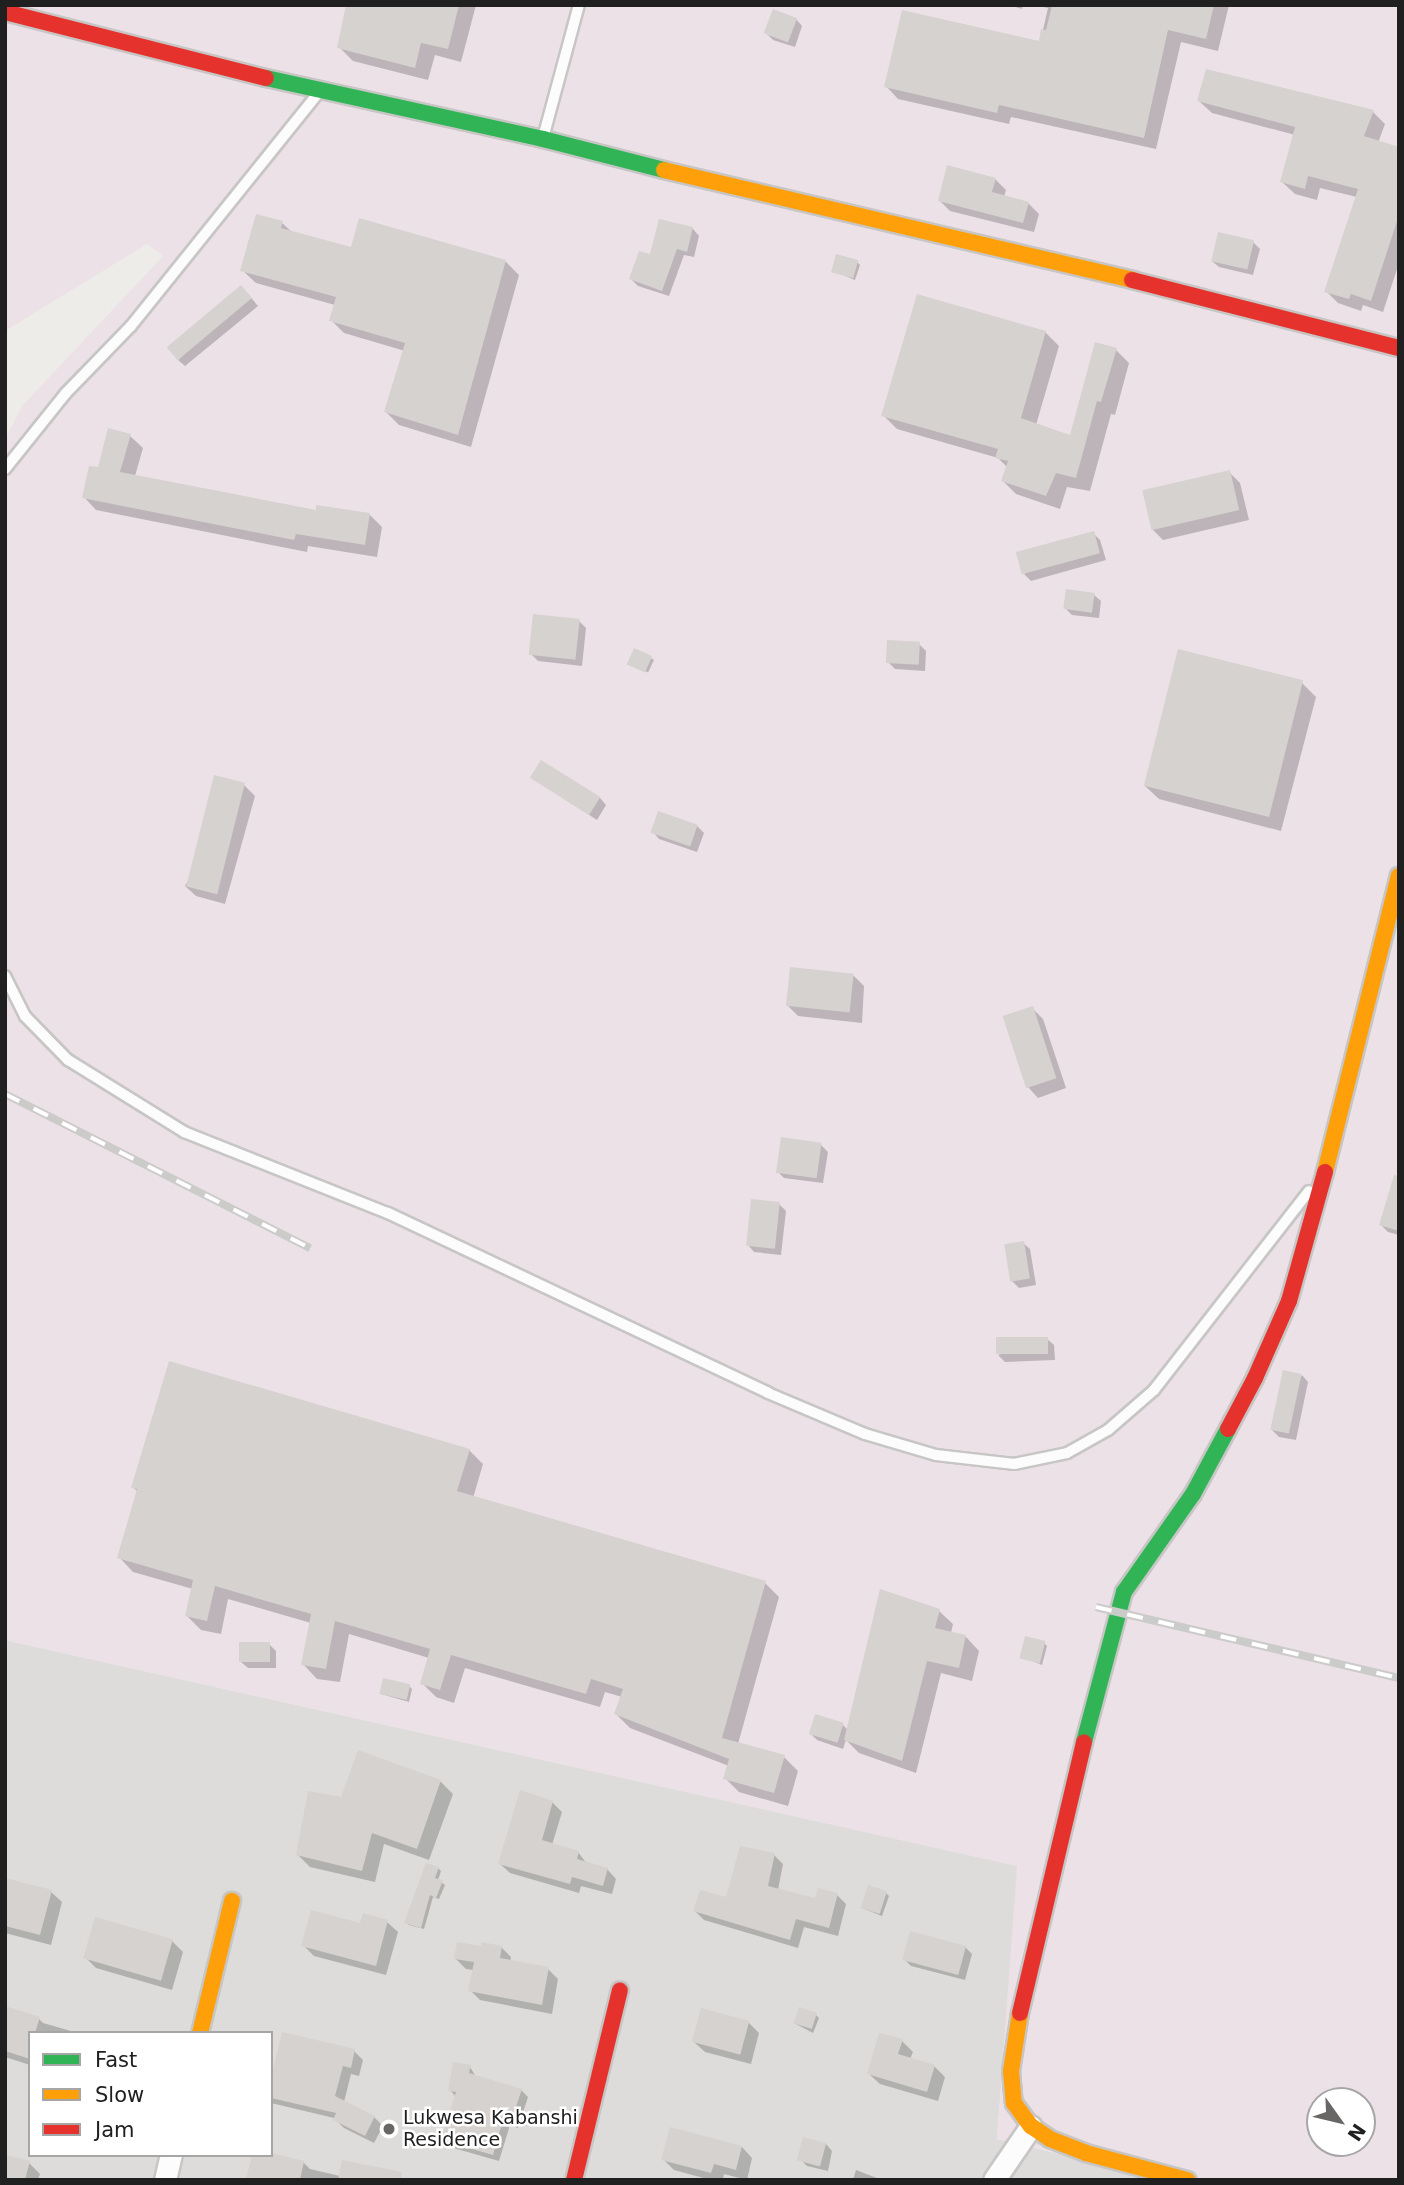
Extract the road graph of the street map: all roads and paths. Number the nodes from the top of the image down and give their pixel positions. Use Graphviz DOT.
graph roads {
  1 [pos="579,5"];
  2 [pos="5,12"];
  3 [pos="319,91"];
  4 [pos="543,139"];
  5 [pos="1399,348"];
  6 [pos="5,469"];
  7 [pos="1399,876"];
  8 [pos="5,976"];
  9 [pos="1326,1168"];
  10 [pos="232,1901"];
  11 [pos="620,1990"];
  12 [pos="200,2031"];
  13 [pos="1031,2126"];
  14 [pos="171,2157"];
  15 [pos="165,2180"];
  16 [pos="574,2180"];
  17 [pos="995,2180"];
  18 [pos="1187,2180"];
  1 -- 4 [label="lane"];
  2 -- 3 [label="street"];
  3 -- 4 [label="street"];
  3 -- 6 [label="lane"];
  4 -- 5 [label="street"];
  7 -- 9 [label="street"];
  8 -- 9 [label="lane"];
  9 -- 13 [label="street"];
  10 -- 12 [label="street"];
  11 -- 16 [label="street"];
  13 -- 17 [label="street"];
  13 -- 18 [label="street"];
  14 -- 15 [label="street"];
}
